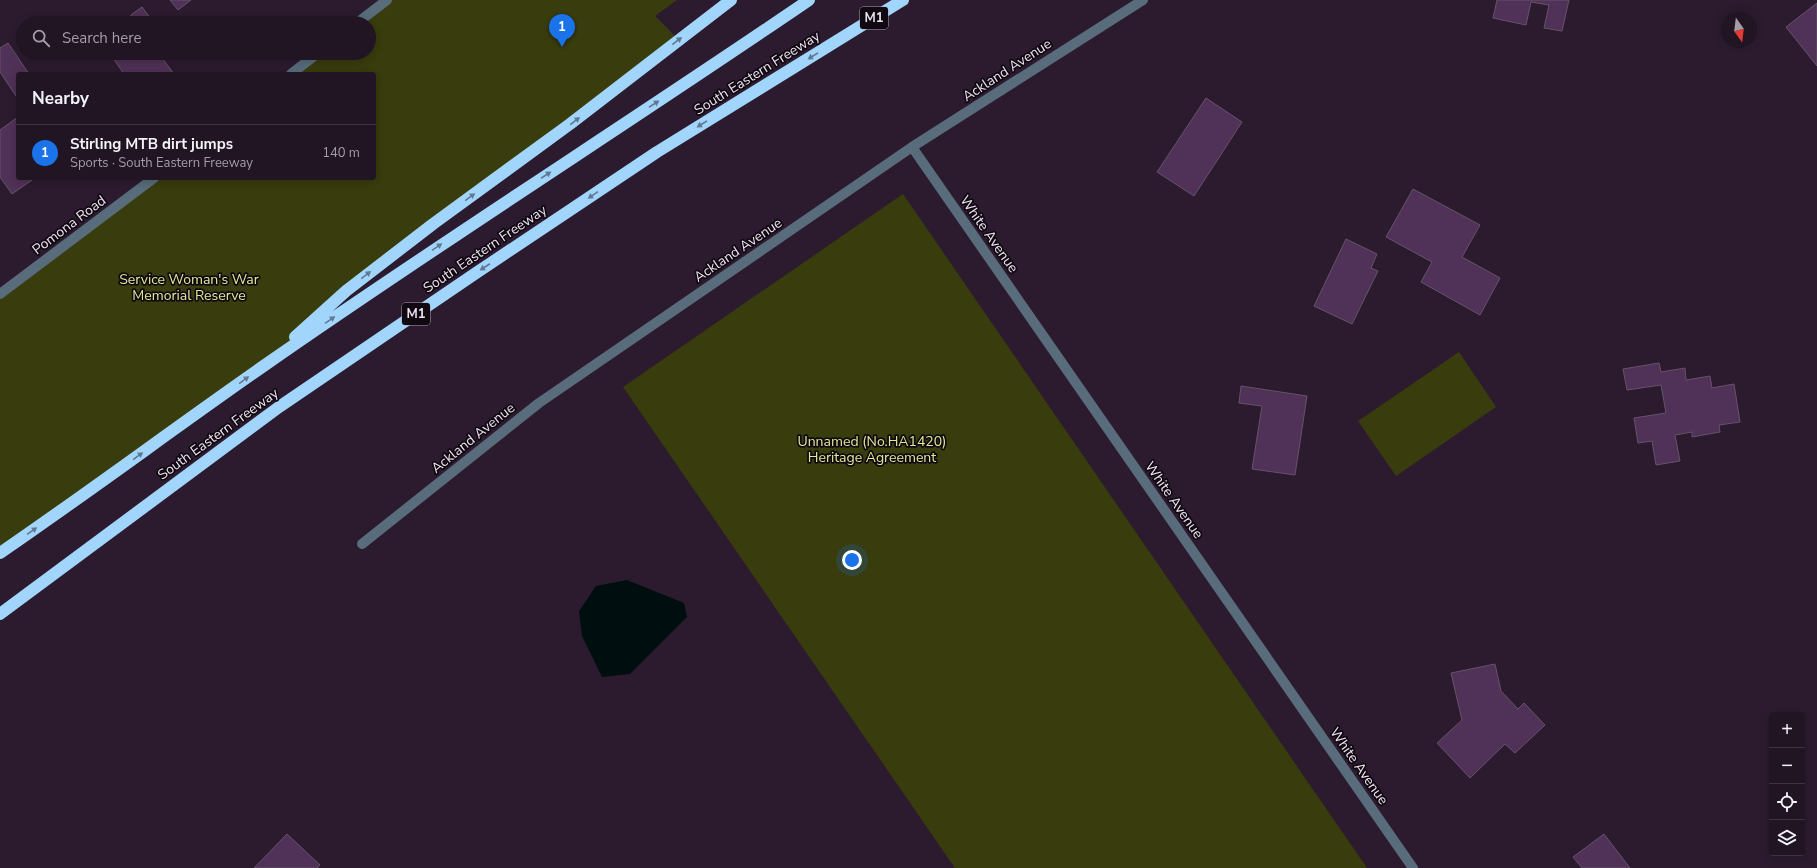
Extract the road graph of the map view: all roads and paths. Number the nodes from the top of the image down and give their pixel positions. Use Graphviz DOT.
graph roads {
  1 [pos="387,0"];
  2 [pos="731,0"];
  3 [pos="809,0"];
  4 [pos="903,0"];
  5 [pos="1143,0"];
  6 [pos="366,16"];
  7 [pos="309,60"];
  8 [pos="294,72"];
  9 [pos="912,147"];
  10 [pos="151,180"];
  11 [pos="0,294"];
  12 [pos="263,366"];
  13 [pos="362,544"];
  14 [pos="0,553"];
  15 [pos="0,614"];
  16 [pos="1413,868"];
  1 -- 6 [label="street"];
  12 -- 2 [label="highway, one-way"];
  12 -- 3 [label="highway, South Eastern Freeway, one-way"];
  4 -- 15 [label="highway, South Eastern Freeway / M1, one-way"];
  5 -- 9 [label="street, Ackland Avenue"];
  7 -- 8 [label="street"];
  9 -- 13 [label="street, Ackland Avenue"];
  9 -- 16 [label="street, White Avenue"];
  10 -- 11 [label="street, Pomona Road"];
  14 -- 12 [label="highway, South Eastern Freeway, one-way"];
}
